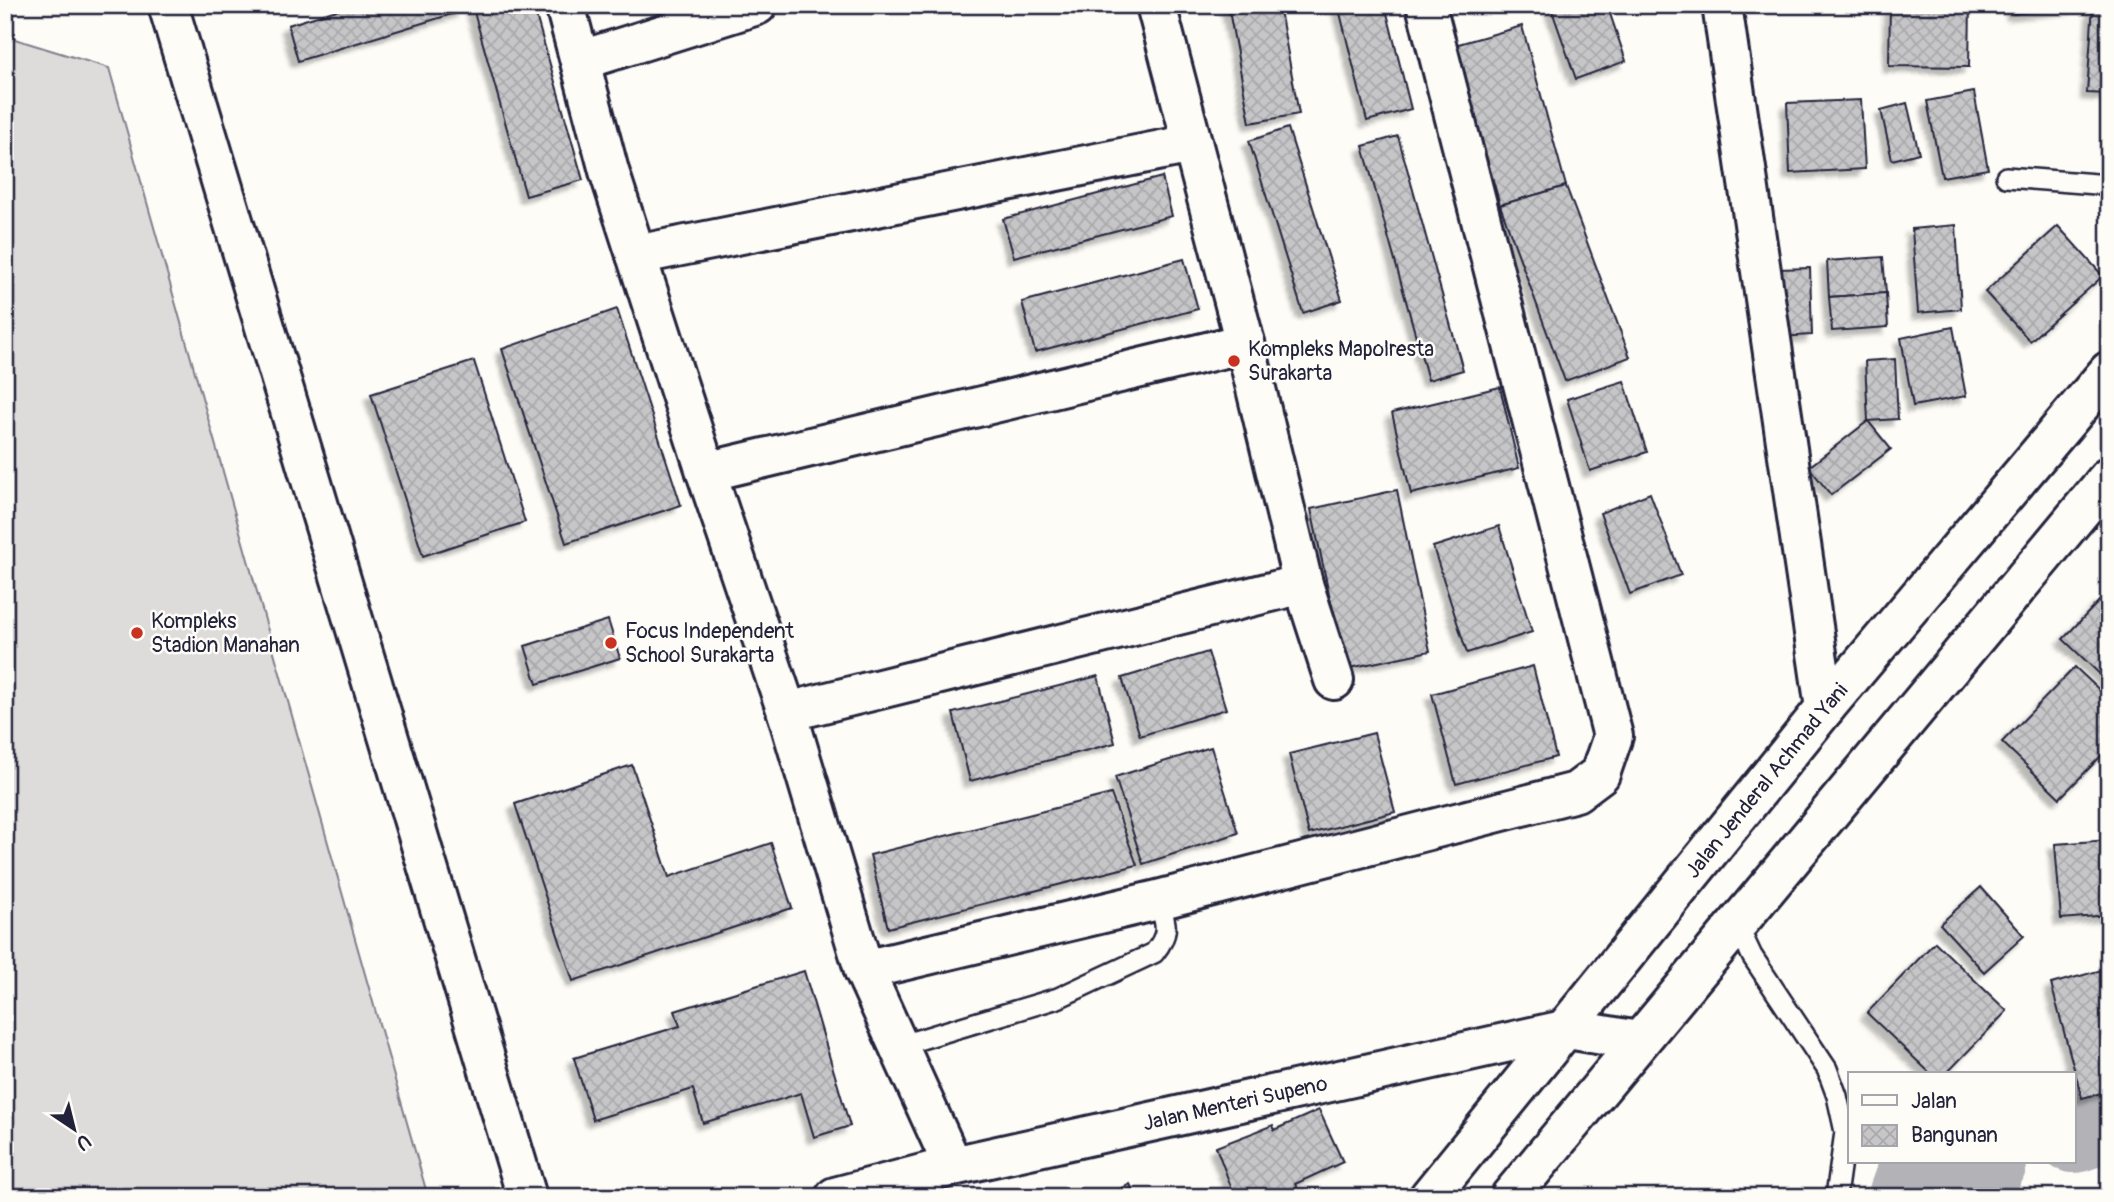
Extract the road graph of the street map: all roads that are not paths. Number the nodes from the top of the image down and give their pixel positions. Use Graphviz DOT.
graph roads {
  1 [pos="168,5"];
  2 [pos="565,5"];
  3 [pos="758,5"];
  4 [pos="1156,5"];
  5 [pos="1426,5"];
  6 [pos="1722,5"];
  7 [pos="582,60"];
  8 [pos="1192,144"];
  9 [pos="2007,177"];
  10 [pos="2109,184"];
  11 [pos="636,255"];
  12 [pos="1245,343"];
  13 [pos="2109,371"];
  14 [pos="706,472"];
  15 [pos="2107,482"];
  16 [pos="1303,584"];
  17 [pos="1334,680"];
  18 [pos="1825,708"];
  19 [pos="788,712"];
  20 [pos="1158,900"];
  21 [pos="1735,922"];
  22 [pos="864,971"];
  23 [pos="1568,1029"];
  24 [pos="1638,1041"];
  25 [pos="898,1046"];
  26 [pos="953,1166"];
  27 [pos="1837,1189"];
  28 [pos="527,1197"];
  29 [pos="835,1197"];
  30 [pos="1429,1197"];
  31 [pos="1510,1197"];
  1 -- 28 [label="street"];
  2 -- 7 [label="street"];
  3 -- 7 [label="street"];
  4 -- 8 [label="street"];
  5 -- 20 [label="street"];
  6 -- 18 [label="street"];
  7 -- 11 [label="street"];
  8 -- 11 [label="street"];
  8 -- 12 [label="street"];
  9 -- 10 [label="lane"];
  11 -- 14 [label="street"];
  12 -- 14 [label="street"];
  12 -- 16 [label="street"];
  13 -- 18 [label="street, Jalan Jenderal Achmad Yani"];
  14 -- 19 [label="street"];
  15 -- 21 [label="street"];
  16 -- 17 [label="street"];
  16 -- 19 [label="street"];
  18 -- 23 [label="street, Jalan Jenderal Achmad Yani"];
  19 -- 22 [label="street"];
  20 -- 22 [label="street"];
  20 -- 25 [label="lane"];
  21 -- 24 [label="street"];
  21 -- 27 [label="lane"];
  22 -- 25 [label="street"];
  23 -- 24 [label="street, Jalan Menteri Supeno"];
  23 -- 26 [label="street, Jalan Menteri Supeno"];
  23 -- 30 [label="street, Jalan Jenderal Achmad Yani"];
  24 -- 31 [label="street"];
  25 -- 26 [label="street"];
  26 -- 29 [label="street, Jalan Menteri Supeno"];
}
